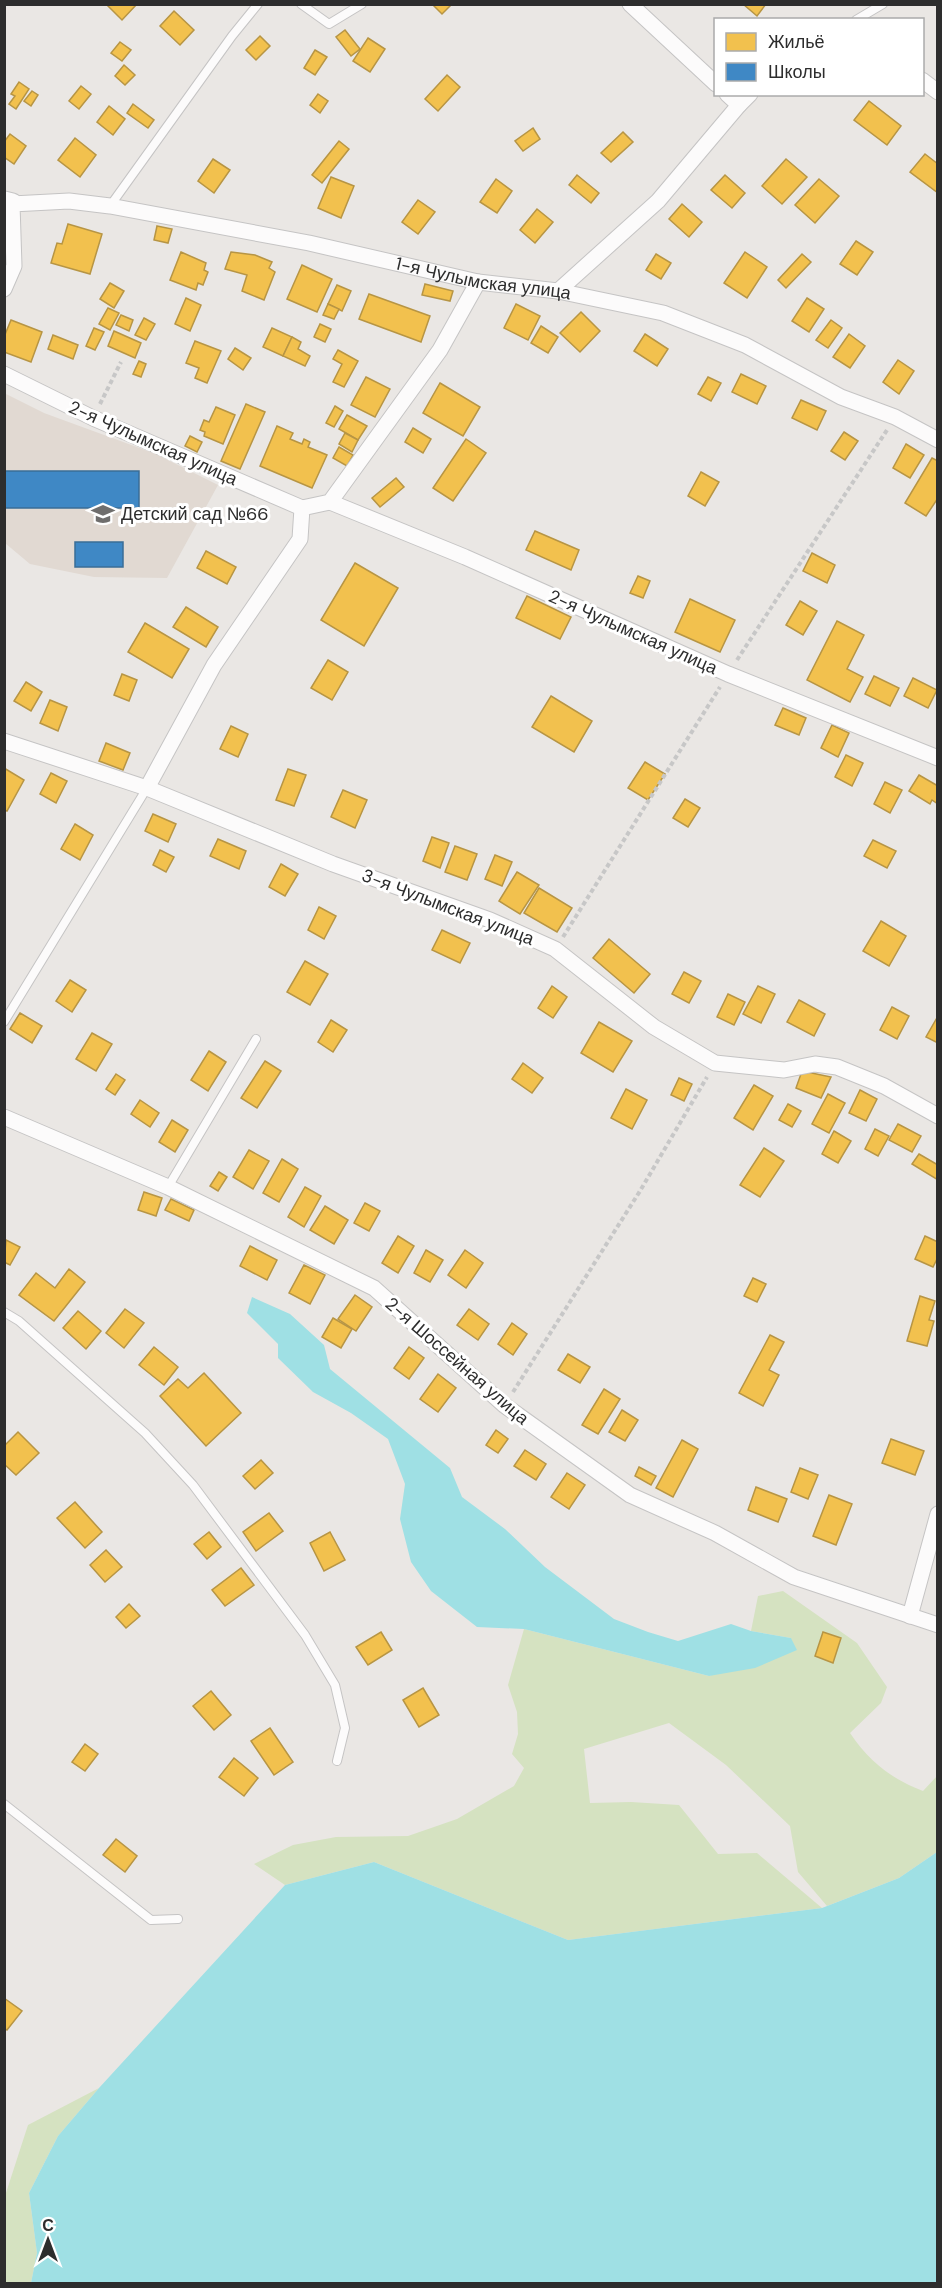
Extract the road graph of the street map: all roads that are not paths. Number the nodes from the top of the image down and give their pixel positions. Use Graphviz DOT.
graph roads {
  1 [pos="258,4"];
  2 [pos="301,4"];
  3 [pos="362,4"];
  4 [pos="630,4"];
  5 [pos="883,4"];
  6 [pos="859,18"];
  7 [pos="714,82"];
  8 [pos="924,82"];
  9 [pos="938,92"];
  10 [pos="744,100"];
  11 [pos="8,203"];
  12 [pos="110,206"];
  13 [pos="478,282"];
  14 [pos="4,289"];
  15 [pos="558,291"];
  16 [pos="4,374"];
  17 [pos="938,440"];
  18 [pos="330,502"];
  19 [pos="302,508"];
  20 [pos="4,741"];
  21 [pos="938,758"];
  22 [pos="147,788"];
  23 [pos="4,1022"];
  24 [pos="256,1039"];
  25 [pos="938,1116"];
  26 [pos="4,1117"];
  27 [pos="168,1187"];
  28 [pos="4,1312"];
  29 [pos="938,1514"];
  30 [pos="910,1616"];
  31 [pos="938,1625"];
  32 [pos="337,1761"];
  33 [pos="4,1804"];
  34 [pos="178,1919"];
  1 -- 12 [label="lane"];
  2 -- 3 [label="lane"];
  4 -- 7 [label="street"];
  5 -- 6 [label="lane"];
  8 -- 9 [label="street"];
  10 -- 15 [label="street"];
  11 -- 12 [label="street, 1-я Чулымская улица"];
  11 -- 14 [label="street"];
  12 -- 13 [label="street, 1-я Чулымская улица"];
  13 -- 15 [label="street, 1-я Чулымская улица"];
  13 -- 18 [label="street"];
  15 -- 17 [label="street, 1-я Чулымская улица"];
  16 -- 19 [label="street, 2-я Чулымская улица"];
  18 -- 19 [label="street"];
  18 -- 21 [label="street, 2-я Чулымская улица"];
  19 -- 22 [label="street"];
  20 -- 22 [label="street, 3-я Чулымская улица"];
  22 -- 23 [label="lane"];
  22 -- 25 [label="street, 3-я Чулымская улица"];
  24 -- 27 [label="lane"];
  26 -- 27 [label="street, 2-я Шоссейная улица"];
  27 -- 30 [label="street, 2-я Шоссейная улица"];
  28 -- 32 [label="lane"];
  29 -- 30 [label="street"];
  30 -- 31 [label="street, 2-я Шоссейная улица"];
  33 -- 34 [label="lane"];
}
